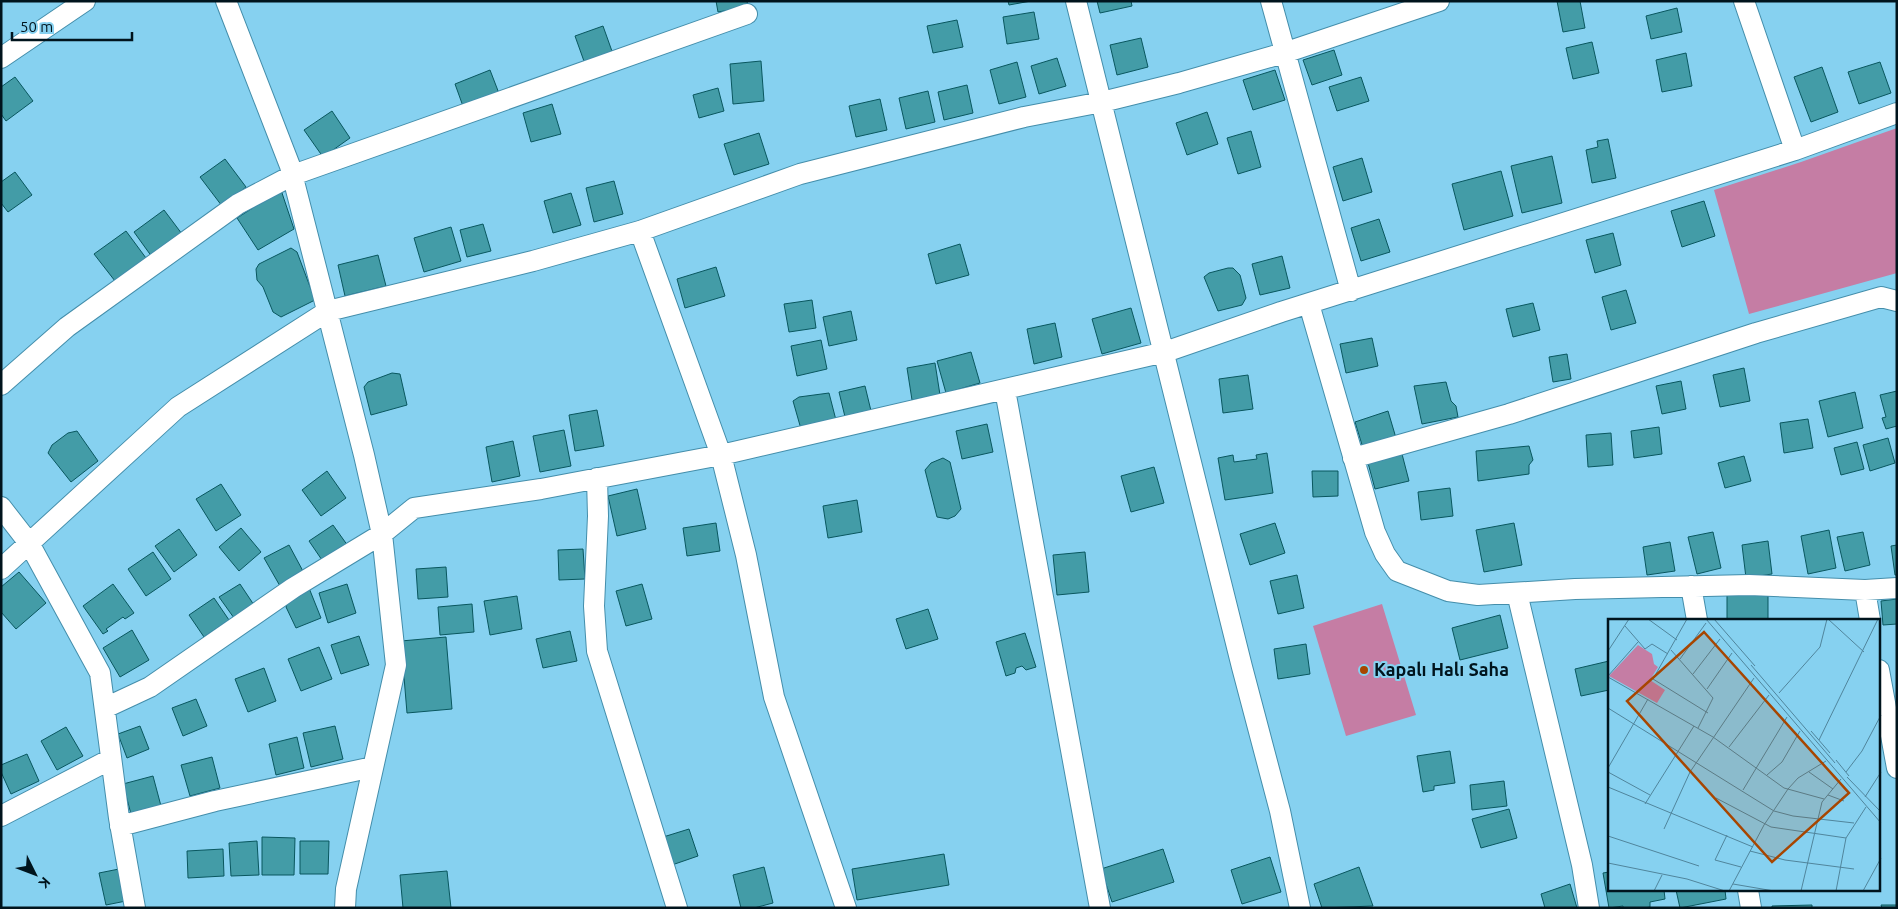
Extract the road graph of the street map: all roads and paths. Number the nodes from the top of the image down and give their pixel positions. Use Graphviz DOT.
graph roads {
  1 [pos="84,1"];
  2 [pos="226,1"];
  3 [pos="1076,1"];
  4 [pos="1271,1"];
  5 [pos="1440,1"];
  6 [pos="1744,1"];
  7 [pos="747,14"];
  8 [pos="1284,52"];
  9 [pos="1,58"];
  10 [pos="1102,102"];
  11 [pos="1897,113"];
  12 [pos="1795,150"];
  13 [pos="293,175"];
  14 [pos="640,231"];
  15 [pos="1351,291"];
  16 [pos="1897,301"];
  17 [pos="1309,304"];
  18 [pos="328,311"];
  19 [pos="1165,352"];
  20 [pos="1,385"];
  21 [pos="1005,390"];
  22 [pos="721,455"];
  23 [pos="1352,458"];
  24 [pos="597,478"];
  25 [pos="1,507"];
  26 [pos="382,534"];
  27 [pos="29,543"];
  28 [pos="1,568"];
  29 [pos="1690,586"];
  30 [pos="1897,588"];
  31 [pos="1865,590"];
  32 [pos="1517,593"];
  33 [pos="1697,619"];
  34 [pos="1870,619"];
  35 [pos="1880,675"];
  36 [pos="105,708"];
  37 [pos="111,759"];
  38 [pos="373,767"];
  39 [pos="1897,768"];
  40 [pos="1,816"];
  41 [pos="120,826"];
  42 [pos="1748,892"];
  43 [pos="135,908"];
  44 [pos="345,908"];
  45 [pos="677,908"];
  46 [pos="846,908"];
  47 [pos="1100,908"];
  48 [pos="1300,908"];
  49 [pos="1589,908"];
  50 [pos="1751,908"];
  1 -- 9 [label="street"];
  2 -- 13 [label="street"];
  3 -- 10 [label="street"];
  4 -- 8 [label="street"];
  5 -- 8 [label="street"];
  6 -- 12 [label="street"];
  7 -- 13 [label="street"];
  8 -- 10 [label="street"];
  8 -- 15 [label="street"];
  10 -- 14 [label="street"];
  10 -- 19 [label="street"];
  11 -- 12 [label="street"];
  12 -- 15 [label="street"];
  13 -- 18 [label="street"];
  13 -- 20 [label="street"];
  14 -- 18 [label="street"];
  14 -- 22 [label="street"];
  15 -- 17 [label="street"];
  16 -- 23 [label="street"];
  17 -- 19 [label="street"];
  17 -- 23 [label="street"];
  18 -- 26 [label="street"];
  18 -- 27 [label="street"];
  19 -- 21 [label="street"];
  19 -- 48 [label="street"];
  21 -- 22 [label="street"];
  21 -- 47 [label="street"];
  22 -- 24 [label="street"];
  22 -- 46 [label="street"];
  23 -- 32 [label="street"];
  24 -- 26 [label="street"];
  24 -- 45 [label="street"];
  25 -- 27 [label="street"];
  26 -- 36 [label="street"];
  26 -- 38 [label="street"];
  27 -- 28 [label="street"];
  27 -- 36 [label="street"];
  29 -- 31 [label="street"];
  29 -- 32 [label="street"];
  29 -- 33 [label="street"];
  30 -- 31 [label="street"];
  31 -- 34 [label="street"];
  32 -- 49 [label="street"];
  35 -- 39 [label="street"];
  36 -- 37 [label="street"];
  37 -- 40 [label="street"];
  37 -- 41 [label="street"];
  38 -- 41 [label="street"];
  38 -- 44 [label="street"];
  41 -- 43 [label="street"];
  42 -- 50 [label="street"];
}
